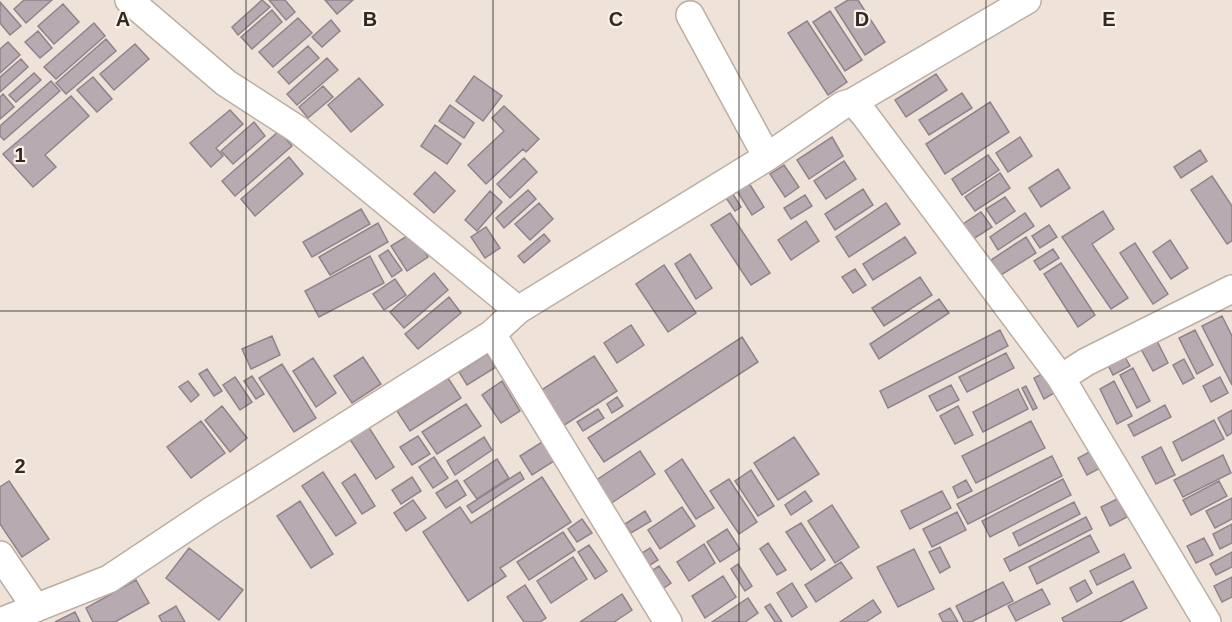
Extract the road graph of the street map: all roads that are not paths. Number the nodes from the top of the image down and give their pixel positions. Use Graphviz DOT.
graph roads {
  1 [pos="129,0"];
  2 [pos="1027,0"];
  3 [pos="690,15"];
  4 [pos="853,102"];
  5 [pos="767,157"];
  6 [pos="1232,289"];
  7 [pos="518,310"];
  8 [pos="492,334"];
  9 [pos="1060,378"];
  10 [pos="0,555"];
  11 [pos="30,614"];
  12 [pos="0,622"];
  13 [pos="668,622"];
  14 [pos="1207,622"];
  1 -- 7 [label="street"];
  2 -- 4 [label="street"];
  3 -- 5 [label="street"];
  4 -- 5 [label="street"];
  4 -- 9 [label="street"];
  5 -- 7 [label="street"];
  6 -- 9 [label="street"];
  7 -- 8 [label="street"];
  8 -- 11 [label="street"];
  8 -- 13 [label="street"];
  9 -- 14 [label="street"];
  10 -- 11 [label="street"];
  11 -- 12 [label="street"];
}
